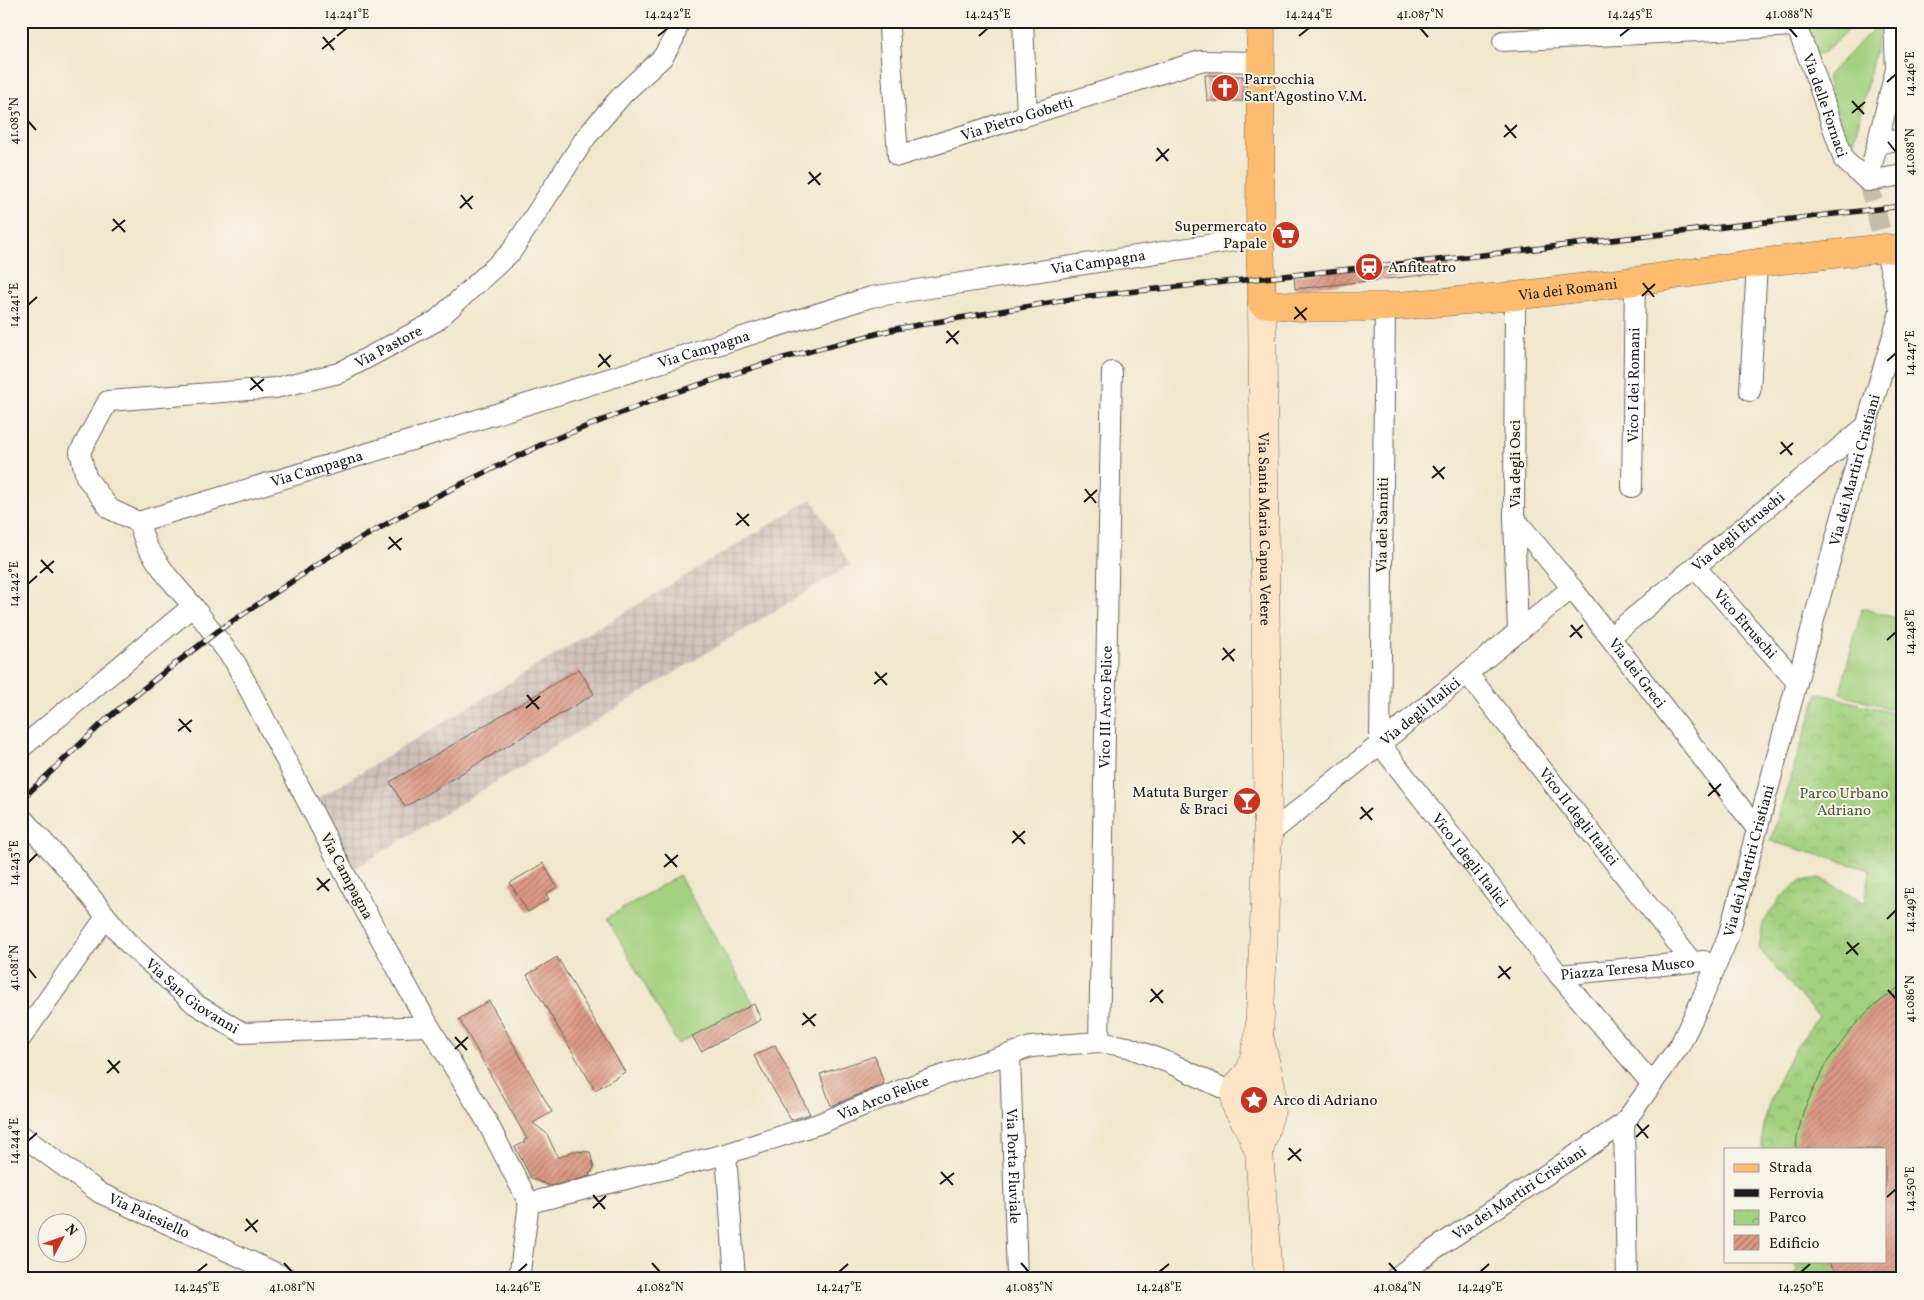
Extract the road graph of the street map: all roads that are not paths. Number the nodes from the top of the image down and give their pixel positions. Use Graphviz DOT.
graph roads {
  1 [pos="679,21"];
  2 [pos="1023,21"];
  3 [pos="1261,21"];
  4 [pos="1894,21"];
  5 [pos="1794,24"];
  6 [pos="889,29"];
  7 [pos="1503,41"];
  8 [pos="1261,62"];
  9 [pos="1899,75"];
  10 [pos="1026,115"];
  11 [pos="1903,139"];
  12 [pos="1877,144"];
  13 [pos="1903,175"];
  14 [pos="1868,181"];
  15 [pos="1260,237"];
  16 [pos="1894,249"];
  17 [pos="1757,262"];
  18 [pos="1635,281"];
  19 [pos="1516,296"];
  20 [pos="1262,303"];
  21 [pos="1385,307"];
  22 [pos="1902,307"];
  23 [pos="1112,372"];
  24 [pos="1750,391"];
  25 [pos="1866,426"];
  26 [pos="1632,487"];
  27 [pos="1514,518"];
  28 [pos="138,522"];
  29 [pos="1695,567"];
  30 [pos="1572,588"];
  31 [pos="193,606"];
  32 [pos="1518,631"];
  33 [pos="1610,637"];
  34 [pos="1468,673"];
  35 [pos="1797,682"];
  36 [pos="1380,744"];
  37 [pos="21,748"];
  38 [pos="21,817"];
  39 [pos="1757,829"];
  40 [pos="1268,835"];
  41 [pos="106,917"];
  42 [pos="1719,959"];
  43 [pos="1692,962"];
  44 [pos="1559,976"];
  45 [pos="429,1026"];
  46 [pos="1259,1036"];
  47 [pos="21,1038"];
  48 [pos="1100,1042"];
  49 [pos="1010,1054"];
  50 [pos="1652,1084"];
  51 [pos="1235,1094"];
  52 [pos="1624,1123"];
  53 [pos="21,1134"];
  54 [pos="1259,1151"];
  55 [pos="726,1154"];
  56 [pos="529,1203"];
  57 [pos="289,1279"];
  58 [pos="519,1279"];
  59 [pos="735,1279"];
  60 [pos="1016,1279"];
  61 [pos="1268,1279"];
  62 [pos="1394,1279"];
  63 [pos="1628,1279"];
  1 -- 28 [label="street, Via Pastore"];
  2 -- 10 [label="street"];
  3 -- 8 [label="main road, Via Santa Maria Capua Vetere"];
  4 -- 9 [label="street"];
  5 -- 7 [label="street"];
  5 -- 14 [label="street, Via delle Fornaci"];
  6 -- 10 [label="street, Via Pietro Gobetti"];
  8 -- 10 [label="street, Via Pietro Gobetti"];
  8 -- 15 [label="main road, Via Santa Maria Capua Vetere"];
  9 -- 12 [label="street"];
  11 -- 12 [label="street"];
  12 -- 14 [label="street"];
  13 -- 14 [label="street"];
  15 -- 20 [label="main road, Via Santa Maria Capua Vetere"];
  15 -- 28 [label="street, Via Campagna"];
  16 -- 17 [label="main road, Via dei Romani"];
  16 -- 22 [label="street, Via dei Martiri Cristiani"];
  17 -- 18 [label="main road, Via dei Romani"];
  17 -- 24 [label="street"];
  18 -- 19 [label="main road, Via dei Romani"];
  18 -- 26 [label="street, Vico I dei Romani"];
  19 -- 21 [label="main road, Via dei Romani"];
  19 -- 27 [label="street, Via degli Osci"];
  20 -- 21 [label="main road, Via dei Romani"];
  20 -- 40 [label="main road, Via Santa Maria Capua Vetere"];
  21 -- 36 [label="street, Via dei Sanniti"];
  22 -- 25 [label="street, Via dei Martiri Cristiani"];
  23 -- 48 [label="street, Vico III Arco Felice"];
  25 -- 29 [label="street, Via degli Etruschi"];
  25 -- 35 [label="street, Via dei Martiri Cristiani"];
  27 -- 30 [label="street, Via dei Greci"];
  27 -- 32 [label="street, Via degli Osci"];
  28 -- 31 [label="street, Via Campagna"];
  29 -- 33 [label="street, Via degli Etruschi"];
  29 -- 35 [label="street, Vico Etruschi"];
  30 -- 32 [label="street, Via degli Italici"];
  30 -- 33 [label="street, Via dei Greci"];
  31 -- 37 [label="street"];
  31 -- 45 [label="street, Via Campagna"];
  32 -- 34 [label="street, Via degli Italici"];
  33 -- 39 [label="street, Via dei Greci"];
  34 -- 36 [label="street, Via degli Italici"];
  34 -- 43 [label="street, Vico II degli Italici"];
  35 -- 39 [label="street, Via dei Martiri Cristiani"];
  36 -- 40 [label="street, Via degli Italici"];
  36 -- 44 [label="street, Vico I degli Italici"];
  38 -- 41 [label="street, Via San Giovanni"];
  39 -- 42 [label="street, Via dei Martiri Cristiani"];
  40 -- 46 [label="main road, Via Santa Maria Capua Vetere"];
  41 -- 45 [label="street, Via San Giovanni"];
  41 -- 47 [label="street"];
  42 -- 43 [label="street, Piazza Teresa Musco"];
  42 -- 50 [label="street, Via dei Martiri Cristiani"];
  43 -- 44 [label="street, Piazza Teresa Musco"];
  44 -- 50 [label="street, Piazza Teresa Musco"];
  45 -- 56 [label="street, Via Campagna"];
  46 -- 51 [label="main road"];
  46 -- 54 [label="main road"];
  48 -- 49 [label="street, Via Arco Felice"];
  48 -- 51 [label="street, Via Arco Felice"];
  49 -- 55 [label="street, Via Arco Felice"];
  49 -- 60 [label="street, Via Porta Fluviale"];
  50 -- 52 [label="street, Via dei Martiri Cristiani"];
  51 -- 54 [label="main road"];
  52 -- 62 [label="street, Via dei Martiri Cristiani"];
  52 -- 63 [label="street"];
  53 -- 57 [label="street, Via Paiesiello"];
  54 -- 61 [label="main road"];
  55 -- 56 [label="street, Via Arco Felice"];
  55 -- 59 [label="street"];
  56 -- 58 [label="street"];
}
